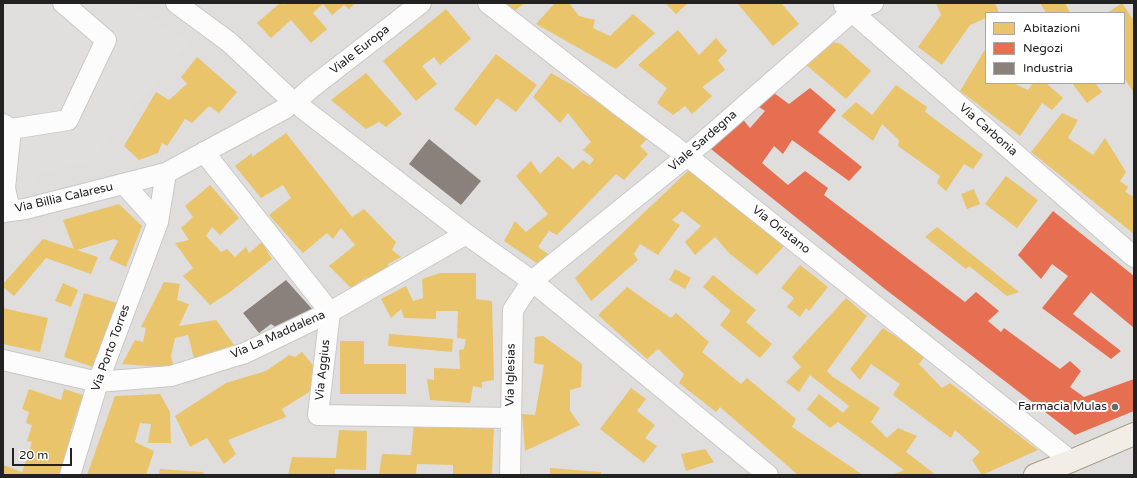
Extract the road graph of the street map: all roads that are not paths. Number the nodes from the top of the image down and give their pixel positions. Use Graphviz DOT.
graph roads {
  1 [pos="63,3"];
  2 [pos="176,3"];
  3 [pos="421,3"];
  4 [pos="488,3"];
  5 [pos="873,3"];
  6 [pos="847,7"];
  7 [pos="294,102"];
  8 [pos="7,126"];
  9 [pos="204,152"];
  10 [pos="687,156"];
  11 [pos="166,173"];
  12 [pos="124,184"];
  13 [pos="6,212"];
  14 [pos="158,222"];
  15 [pos="466,234"];
  16 [pos="1134,257"];
  17 [pos="532,281"];
  18 [pos="330,312"];
  19 [pos="3,360"];
  20 [pos="98,382"];
  21 [pos="511,418"];
  22 [pos="1134,434"];
  23 [pos="1072,461"];
  24 [pos="70,475"];
  25 [pos="510,475"];
  26 [pos="768,475"];
  27 [pos="1035,475"];
  1 -- 8 [label="street"];
  2 -- 7 [label="street"];
  3 -- 7 [label="street, Viale Europa"];
  4 -- 10 [label="street, Via Oristano"];
  5 -- 6 [label="street, Viale Sardegna"];
  6 -- 10 [label="street, Viale Sardegna"];
  6 -- 16 [label="street, Via Carbonia"];
  7 -- 9 [label="street"];
  7 -- 15 [label="street"];
  8 -- 13 [label="street"];
  9 -- 11 [label="street"];
  9 -- 18 [label="street"];
  10 -- 17 [label="street, Viale Sardegna"];
  10 -- 23 [label="street, Via Oristano"];
  11 -- 12 [label="street, Via Billia Calaresu"];
  11 -- 14 [label="street, Via Porto Torres"];
  12 -- 13 [label="street, Via Billia Calaresu"];
  12 -- 14 [label="street"];
  14 -- 20 [label="street, Via Porto Torres"];
  15 -- 17 [label="street"];
  15 -- 18 [label="street, Via La Maddalena"];
  17 -- 21 [label="street, Via Iglesias"];
  17 -- 26 [label="street"];
  18 -- 20 [label="street, Via La Maddalena"];
  18 -- 21 [label="street, Via Aggius"];
  19 -- 20 [label="street, Via La Maddalena"];
  20 -- 24 [label="street, Via Porto Torres"];
  21 -- 25 [label="street, Via Iglesias"];
  22 -- 23 [label="main road"];
  23 -- 27 [label="main road"];
}
